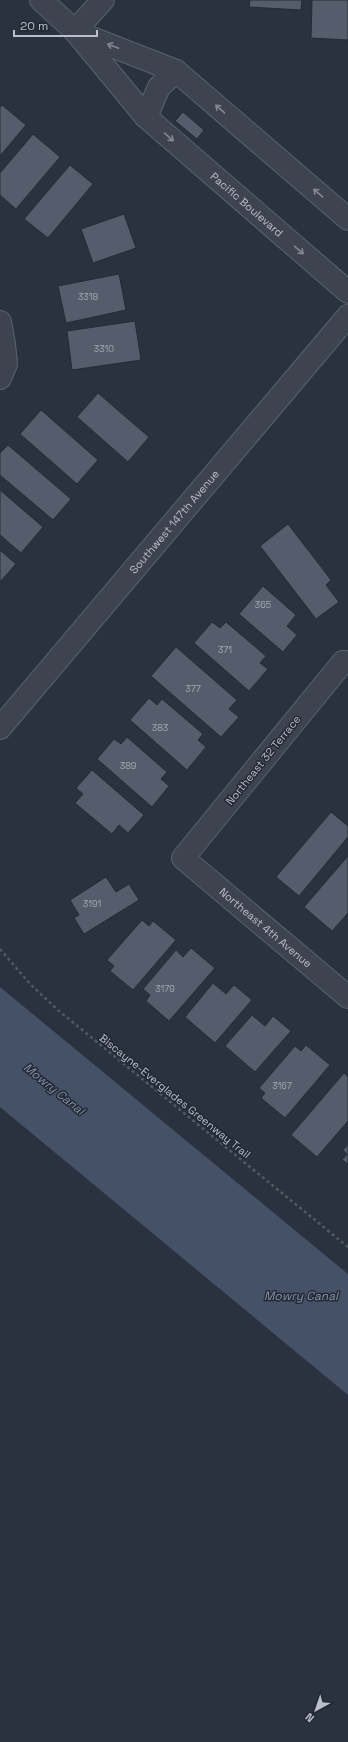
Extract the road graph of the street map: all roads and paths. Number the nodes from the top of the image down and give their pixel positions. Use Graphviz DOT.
graph roads {
  1 [pos="103,0"];
  2 [pos="45,1"];
  3 [pos="75,31"];
  4 [pos="176,71"];
  5 [pos="146,117"];
  6 [pos="348,219"];
  7 [pos="348,292"];
  8 [pos="348,316"];
  9 [pos="0,322"];
  10 [pos="3,371"];
  11 [pos="346,662"];
  12 [pos="0,728"];
  13 [pos="183,858"];
  14 [pos="0,949"];
  15 [pos="348,996"];
  16 [pos="348,1247"];
  1 -- 3 [label="street"];
  2 -- 3 [label="street, Pacific Boulevard"];
  4 -- 3 [label="street, Pacific Boulevard, one-way"];
  3 -- 5 [label="street, Pacific Boulevard"];
  4 -- 5 [label="street"];
  6 -- 4 [label="street, Pacific Boulevard, one-way"];
  5 -- 7 [label="street, Pacific Boulevard, one-way"];
  8 -- 12 [label="street, Southwest 147th Avenue"];
  9 -- 10 [label="street"];
  11 -- 13 [label="street, Northeast 32 Terrace"];
  13 -- 15 [label="street, Northeast 4th Avenue"];
  14 -- 16 [label="path, Biscayne-Everglades Greenway Trail"];
}
